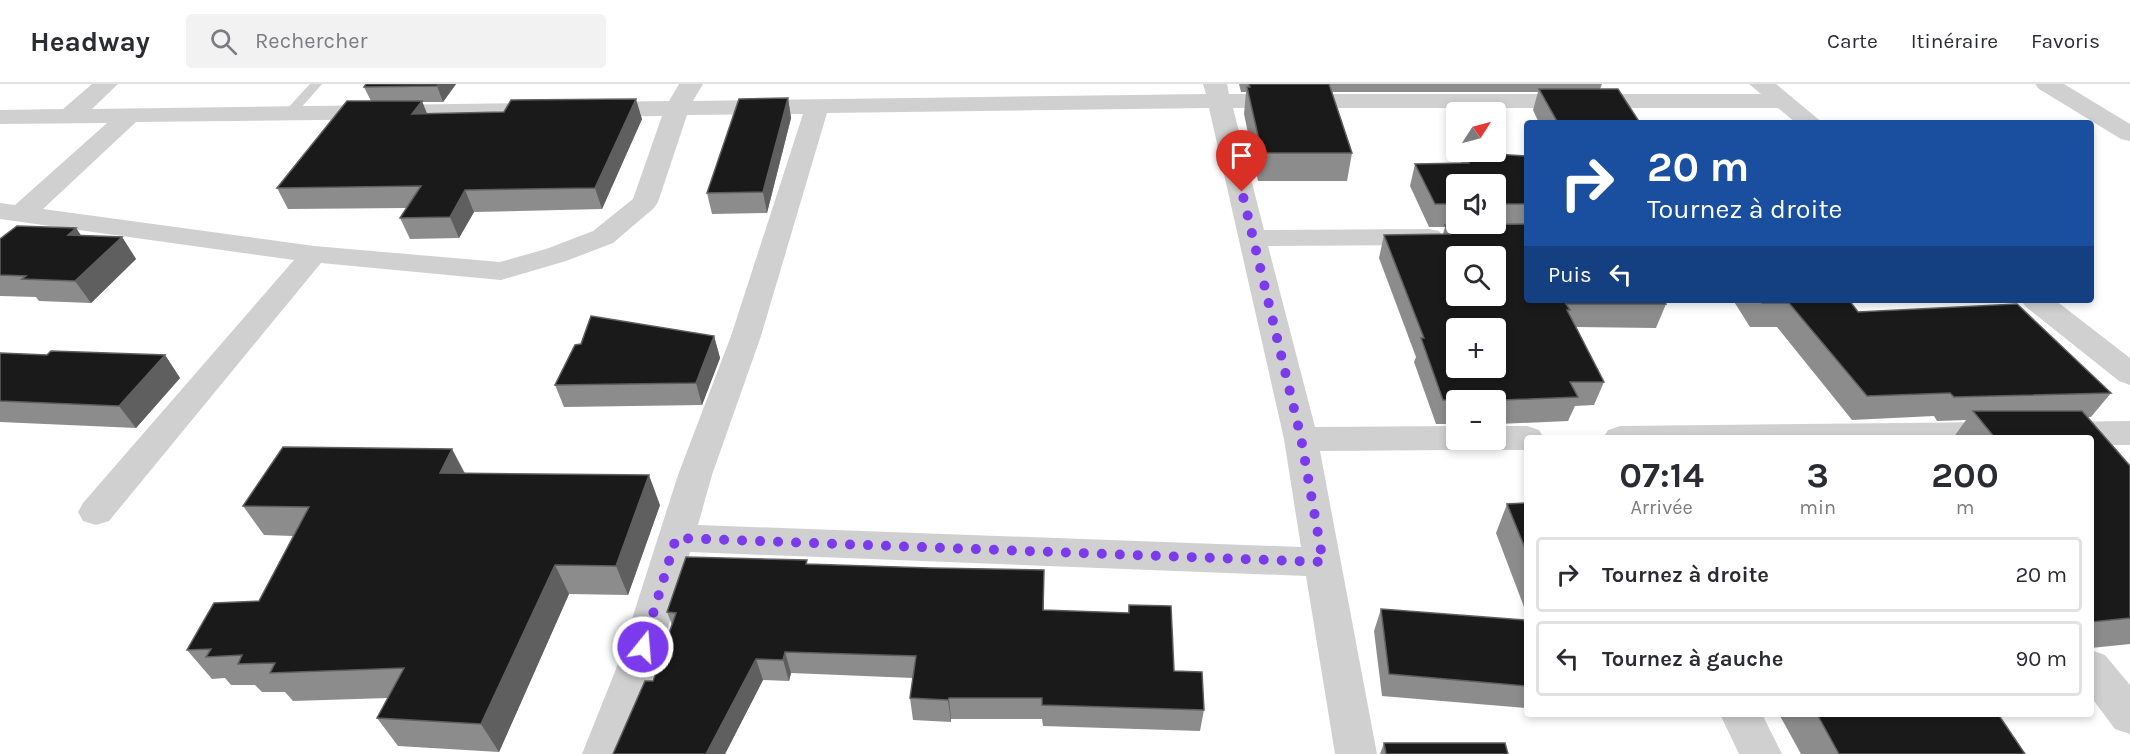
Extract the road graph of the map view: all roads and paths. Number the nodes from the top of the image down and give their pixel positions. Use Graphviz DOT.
graph roads {
  1 [pos="106,84"];
  2 [pos="316,84"];
  3 [pos="691,84"];
  4 [pos="1761,84"];
  5 [pos="2047,84"];
  6 [pos="1217,92"];
  7 [pos="1783,101"];
  8 [pos="817,107"];
  9 [pos="678,108"];
  10 [pos="289,114"];
  11 [pos="0,117"];
  12 [pos="30,117"];
  13 [pos="68,117"];
  14 [pos="129,117"];
  15 [pos="1807,120"];
  16 [pos="0,130"];
  17 [pos="2130,134"];
  18 [pos="23,220"];
  19 [pos="1452,237"];
  20 [pos="1253,238"];
  21 [pos="314,254"];
  22 [pos="2040,303"];
  23 [pos="2130,374"];
  24 [pos="2130,433"];
  25 [pos="2018,435"];
  26 [pos="1301,438"];
  27 [pos="1446,438"];
  28 [pos="1506,438"];
  29 [pos="1524,438"];
  30 [pos="96,512"];
  31 [pos="676,538"];
  32 [pos="1323,562"];
  33 [pos="2094,671"];
  34 [pos="2130,716"];
  35 [pos="1742,717"];
  36 [pos="603,754"];
  37 [pos="1356,754"];
  38 [pos="1761,754"];
  1 -- 13 [label="street"];
  2 -- 10 [label="lane"];
  3 -- 9 [label="street"];
  4 -- 7 [label="street"];
  5 -- 17 [label="street"];
  6 -- 7 [label="street"];
  6 -- 8 [label="street"];
  6 -- 20 [label="street"];
  7 -- 15 [label="street"];
  8 -- 9 [label="street"];
  8 -- 31 [label="street"];
  9 -- 10 [label="street"];
  9 -- 21 [label="street"];
  10 -- 14 [label="street"];
  11 -- 12 [label="street"];
  12 -- 13 [label="street"];
  12 -- 16 [label="street"];
  13 -- 14 [label="street"];
  14 -- 18 [label="street"];
  18 -- 21 [label="street"];
  19 -- 20 [label="street"];
  20 -- 26 [label="street"];
  21 -- 30 [label="street"];
  22 -- 23 [label="street"];
  24 -- 25 [label="street"];
  26 -- 27 [label="street"];
  26 -- 32 [label="street"];
  28 -- 29 [label="street"];
  31 -- 32 [label="street"];
  31 -- 36 [label="street"];
  32 -- 37 [label="street"];
  33 -- 34 [label="street"];
  35 -- 38 [label="street"];
}
